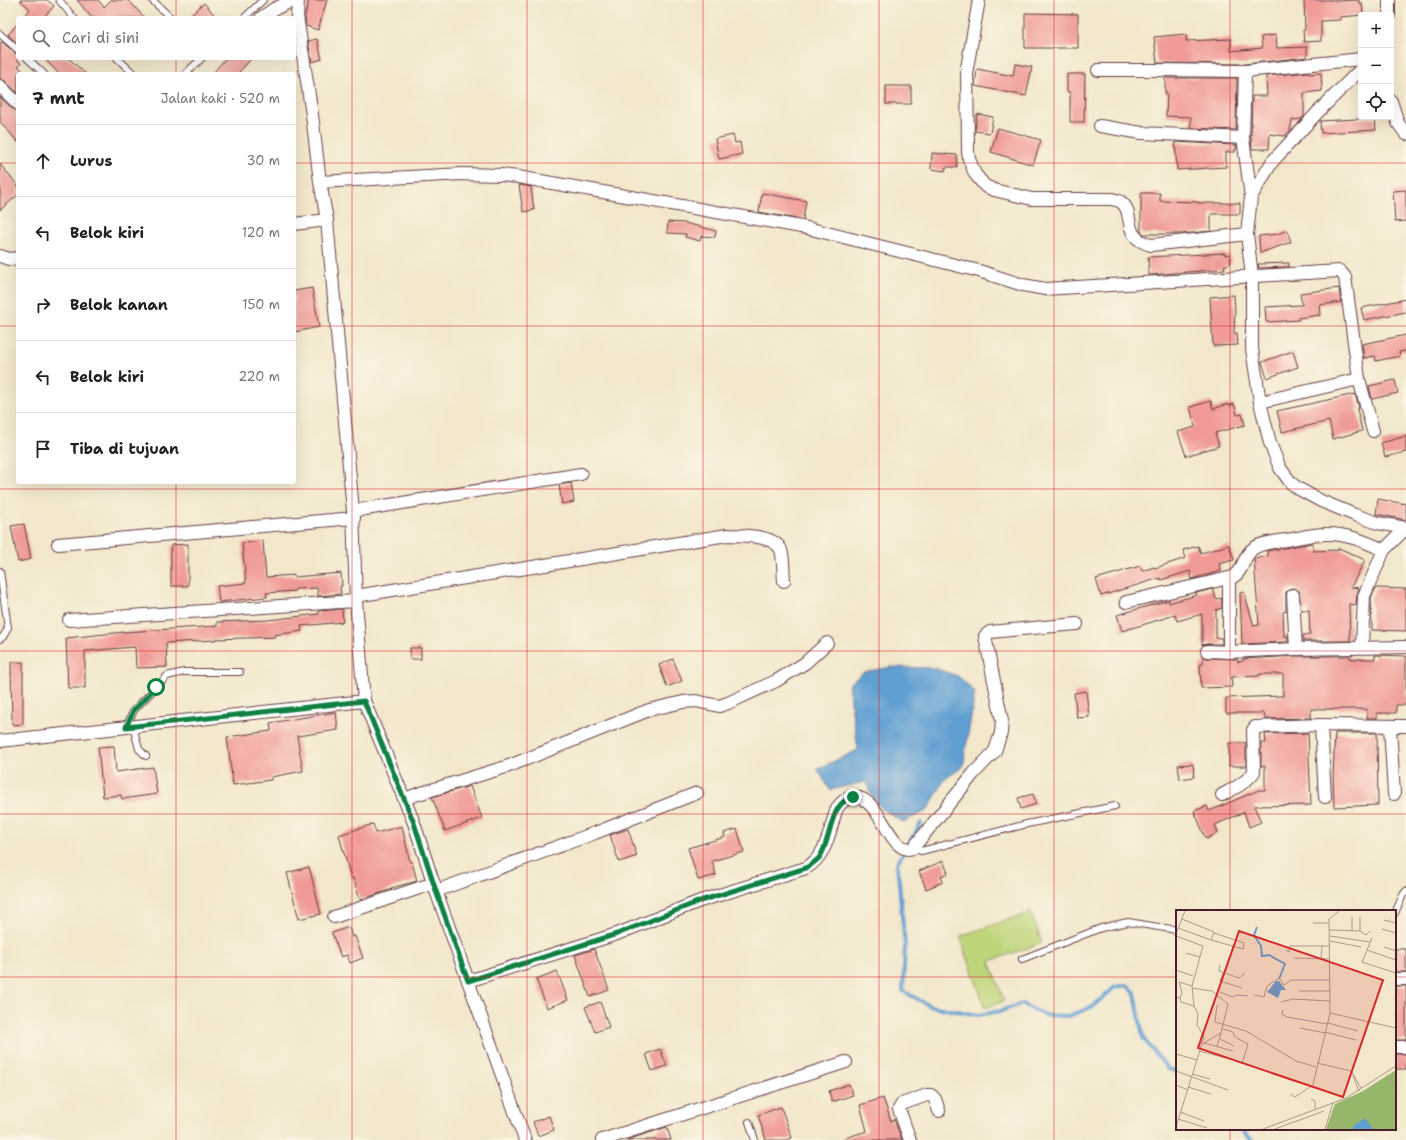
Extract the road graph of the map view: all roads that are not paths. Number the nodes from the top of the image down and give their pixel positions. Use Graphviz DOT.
graph roads {
  1 [pos="59,0"];
  2 [pos="152,0"];
  3 [pos="263,0"];
  4 [pos="294,0"];
  5 [pos="298,0"];
  6 [pos="979,0"];
  7 [pos="1389,0"];
  8 [pos="1389,12"];
  9 [pos="72,16"];
  10 [pos="169,16"];
  11 [pos="246,16"];
  12 [pos="264,16"];
  13 [pos="0,34"];
  14 [pos="16,48"];
  15 [pos="1358,59"];
  16 [pos="29,60"];
  17 [pos="119,60"];
  18 [pos="200,60"];
  19 [pos="1098,70"];
  20 [pos="1245,71"];
  21 [pos="42,72"];
  22 [pos="132,72"];
  23 [pos="187,72"];
  24 [pos="1358,72"];
  25 [pos="0,86"];
  26 [pos="16,102"];
  27 [pos="1394,110"];
  28 [pos="1100,126"];
  29 [pos="1406,134"];
  30 [pos="1244,138"];
  31 [pos="320,182"];
  32 [pos="1251,196"];
  33 [pos="327,220"];
  34 [pos="296,224"];
  35 [pos="1247,234"];
  36 [pos="0,256"];
  37 [pos="16,258"];
  38 [pos="1252,276"];
  39 [pos="1359,379"];
  40 [pos="1260,402"];
  41 [pos="1373,431"];
  42 [pos="581,474"];
  43 [pos="353,514"];
  44 [pos="1406,528"];
  45 [pos="58,544"];
  46 [pos="1384,550"];
  47 [pos="0,571"];
  48 [pos="1229,578"];
  49 [pos="784,581"];
  50 [pos="1293,595"];
  51 [pos="1,597"];
  52 [pos="356,599"];
  53 [pos="1126,602"];
  54 [pos="69,620"];
  55 [pos="1077,624"];
  56 [pos="0,639"];
  57 [pos="827,643"];
  58 [pos="1362,647"];
  59 [pos="1406,648"];
  60 [pos="1296,649"];
  61 [pos="1208,651"];
  62 [pos="1229,652"];
  63 [pos="240,672"];
  64 [pos="364,701"];
  65 [pos="1321,725"];
  66 [pos="1390,726"];
  67 [pos="1406,726"];
  68 [pos="129,727"];
  69 [pos="0,741"];
  70 [pos="146,756"];
  71 [pos="697,793"];
  72 [pos="1394,794"];
  73 [pos="1222,795"];
  74 [pos="1325,797"];
  75 [pos="405,799"];
  76 [pos="1115,806"];
  77 [pos="907,848"];
  78 [pos="435,887"];
  79 [pos="1406,891"];
  80 [pos="1396,911"];
  81 [pos="334,917"];
  82 [pos="1176,930"];
  83 [pos="1022,959"];
  84 [pos="468,981"];
  85 [pos="846,1062"];
  86 [pos="939,1111"];
  87 [pos="749,1122"];
  88 [pos="524,1140"];
  89 [pos="602,1140"];
  90 [pos="755,1140"];
  91 [pos="910,1140"];
  1 -- 9 [label="lane"];
  2 -- 10 [label="lane"];
  3 -- 11 [label="lane"];
  4 -- 12 [label="street"];
  5 -- 31 [label="street"];
  6 -- 35 [label="street"];
  7 -- 8 [label="street"];
  13 -- 14 [label="lane"];
  15 -- 20 [label="street"];
  16 -- 21 [label="lane"];
  17 -- 22 [label="lane"];
  18 -- 23 [label="lane"];
  19 -- 20 [label="street"];
  20 -- 30 [label="street"];
  24 -- 32 [label="street"];
  25 -- 26 [label="street"];
  27 -- 29 [label="street"];
  28 -- 30 [label="street"];
  30 -- 32 [label="street"];
  31 -- 33 [label="street"];
  31 -- 38 [label="street"];
  32 -- 35 [label="street"];
  33 -- 34 [label="street"];
  33 -- 43 [label="street"];
  35 -- 38 [label="street"];
  36 -- 37 [label="street"];
  38 -- 39 [label="street"];
  38 -- 40 [label="street"];
  39 -- 40 [label="street"];
  39 -- 41 [label="street"];
  40 -- 44 [label="street"];
  42 -- 43 [label="street"];
  43 -- 45 [label="street"];
  43 -- 52 [label="street"];
  44 -- 46 [label="street"];
  46 -- 48 [label="street"];
  46 -- 58 [label="street"];
  47 -- 51 [label="lane"];
  48 -- 53 [label="street"];
  48 -- 62 [label="street"];
  49 -- 52 [label="street"];
  50 -- 60 [label="street"];
  51 -- 56 [label="lane"];
  52 -- 54 [label="street"];
  52 -- 64 [label="street"];
  55 -- 77 [label="street"];
  57 -- 75 [label="street"];
  58 -- 59 [label="street"];
  58 -- 60 [label="street"];
  60 -- 62 [label="street"];
  61 -- 62 [label="street"];
  63 -- 68 [label="lane"];
  64 -- 68 [label="street"];
  64 -- 75 [label="street"];
  65 -- 66 [label="street"];
  65 -- 73 [label="street"];
  65 -- 74 [label="street"];
  66 -- 67 [label="street"];
  66 -- 72 [label="street"];
  68 -- 69 [label="street"];
  68 -- 70 [label="lane"];
  71 -- 78 [label="street"];
  75 -- 78 [label="street"];
  76 -- 77 [label="lane"];
  77 -- 84 [label="street"];
  78 -- 81 [label="street"];
  78 -- 84 [label="street"];
  79 -- 80 [label="lane"];
  82 -- 83 [label="lane"];
  84 -- 88 [label="street"];
  85 -- 89 [label="street"];
  86 -- 91 [label="street"];
  87 -- 90 [label="lane"];
}
